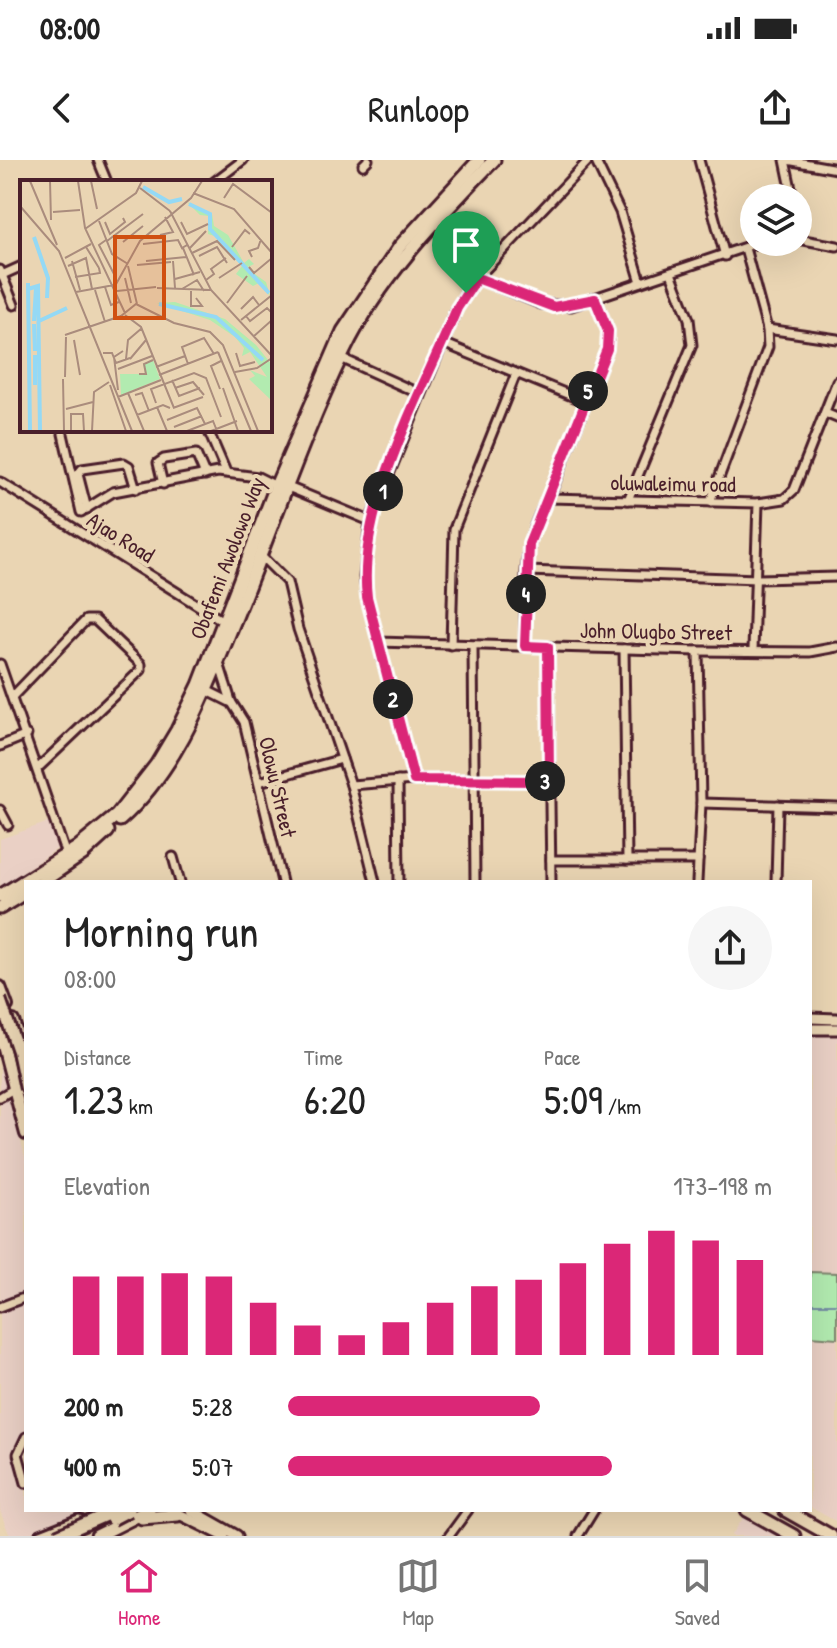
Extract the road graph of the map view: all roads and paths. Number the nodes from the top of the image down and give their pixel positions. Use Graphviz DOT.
graph roads {
  1 [pos="98,160"];
  2 [pos="243,160"];
  3 [pos="479,160"];
  4 [pos="494,160"];
  5 [pos="592,160"];
  6 [pos="699,160"];
  7 [pos="786,160"];
  8 [pos="232,163"];
  9 [pos="837,169"];
  10 [pos="106,180"];
  11 [pos="216,180"];
  12 [pos="790,184"];
  13 [pos="448,200"];
  14 [pos="812,242"];
  15 [pos="837,246"];
  16 [pos="740,250"];
  17 [pos="725,256"];
  18 [pos="747,256"];
  19 [pos="1,272"];
  20 [pos="671,273"];
  21 [pos="477,278"];
  22 [pos="641,282"];
  23 [pos="595,299"];
  24 [pos="14,305"];
  25 [pos="767,329"];
  26 [pos="837,339"];
  27 [pos="443,343"];
  28 [pos="341,358"];
  29 [pos="515,376"];
  30 [pos="837,381"];
  31 [pos="420,394"];
  32 [pos="584,401"];
  33 [pos="825,413"];
  34 [pos="837,418"];
  35 [pos="209,432"];
  36 [pos="63,434"];
  37 [pos="226,472"];
  38 [pos="205,475"];
  39 [pos="0,482"];
  40 [pos="163,484"];
  41 [pos="282,486"];
  42 [pos="136,489"];
  43 [pos="549,498"];
  44 [pos="628,500"];
  45 [pos="710,502"];
  46 [pos="758,503"];
  47 [pos="87,509"];
  48 [pos="370,521"];
  49 [pos="261,556"];
  50 [pos="527,571"];
  51 [pos="837,577"];
  52 [pos="758,579"];
  53 [pos="223,621"];
  54 [pos="378,642"];
  55 [pos="451,645"];
  56 [pos="473,646"];
  57 [pos="525,646"];
  58 [pos="548,647"];
  59 [pos="837,647"];
  60 [pos="624,649"];
  61 [pos="753,650"];
  62 [pos="698,651"];
  63 [pos="218,661"];
  64 [pos="0,664"];
  65 [pos="206,690"];
  66 [pos="13,696"];
  67 [pos="232,703"];
  68 [pos="27,735"];
  69 [pos="0,746"];
  70 [pos="342,759"];
  71 [pos="38,768"];
  72 [pos="414,780"];
  73 [pos="398,781"];
  74 [pos="549,781"];
  75 [pos="259,782"];
  76 [pos="473,782"];
  77 [pos="351,785"];
  78 [pos="701,803"];
  79 [pos="778,805"];
  80 [pos="837,807"];
  81 [pos="0,810"];
  82 [pos="119,817"];
  83 [pos="8,825"];
  84 [pos="66,855"];
  85 [pos="173,857"];
  86 [pos="551,860"];
  87 [pos="627,860"];
  88 [pos="698,860"];
  89 [pos="26,880"];
  90 [pos="45,880"];
  91 [pos="179,880"];
  92 [pos="282,880"];
  93 [pos="375,880"];
  94 [pos="399,880"];
  95 [pos="475,880"];
  96 [pos="551,880"];
  97 [pos="697,880"];
  98 [pos="776,880"];
  99 [pos="24,881"];
  100 [pos="24,893"];
  101 [pos="0,896"];
  102 [pos="0,908"];
  103 [pos="0,987"];
  104 [pos="0,999"];
  105 [pos="3,1010"];
  106 [pos="812,1018"];
  107 [pos="837,1019"];
  108 [pos="812,1029"];
  109 [pos="837,1029"];
  110 [pos="0,1034"];
  111 [pos="24,1057"];
  112 [pos="21,1088"];
  113 [pos="0,1097"];
  114 [pos="24,1104"];
  115 [pos="24,1116"];
  116 [pos="24,1298"];
  117 [pos="0,1307"];
  118 [pos="24,1441"];
  119 [pos="24,1476"];
  120 [pos="100,1512"];
  121 [pos="112,1512"];
  122 [pos="175,1512"];
  123 [pos="195,1512"];
  124 [pos="467,1512"];
  125 [pos="593,1512"];
  126 [pos="751,1512"];
  127 [pos="789,1512"];
  128 [pos="93,1515"];
  129 [pos="131,1515"];
  130 [pos="99,1535"];
  131 [pos="41,1536"];
  132 [pos="57,1536"];
  133 [pos="70,1536"];
  134 [pos="224,1536"];
  135 [pos="237,1536"];
  136 [pos="449,1536"];
  137 [pos="578,1536"];
  138 [pos="794,1536"];
  139 [pos="831,1536"];
  1 -- 10 [label="street"];
  2 -- 8 [label="street"];
  3 -- 13 [label="main road, Obafemi Awolowo Way"];
  4 -- 13 [label="main road, Obafemi Awolowo Way"];
  5 -- 21 [label="street"];
  5 -- 22 [label="street"];
  6 -- 17 [label="street"];
  7 -- 9 [label="street"];
  7 -- 12 [label="street"];
  8 -- 11 [label="street"];
  13 -- 28 [label="main road, Obafemi Awolowo Way"];
  13 -- 41 [label="main road, Obafemi Awolowo Way"];
  14 -- 15 [label="street"];
  16 -- 17 [label="street"];
  17 -- 20 [label="street"];
  18 -- 25 [label="street"];
  19 -- 24 [label="street"];
  20 -- 22 [label="street"];
  20 -- 44 [label="street"];
  21 -- 23 [label="street"];
  21 -- 27 [label="street"];
  22 -- 23 [label="street"];
  23 -- 32 [label="street"];
  25 -- 26 [label="street"];
  25 -- 45 [label="street"];
  27 -- 29 [label="street"];
  27 -- 31 [label="street"];
  28 -- 31 [label="street"];
  28 -- 41 [label="main road, Obafemi Awolowo Way"];
  29 -- 32 [label="street"];
  29 -- 55 [label="street"];
  30 -- 33 [label="street"];
  31 -- 48 [label="street"];
  32 -- 43 [label="street"];
  33 -- 34 [label="street"];
  33 -- 46 [label="street"];
  35 -- 37 [label="street"];
  36 -- 47 [label="street"];
  37 -- 38 [label="street"];
  37 -- 41 [label="street"];
  38 -- 40 [label="street"];
  38 -- 40 [label="street"];
  39 -- 53 [label="street, Ajao Road"];
  40 -- 42 [label="street"];
  41 -- 48 [label="street"];
  41 -- 49 [label="main road, Obafemi Awolowo Way"];
  41 -- 53 [label="main road, Obafemi Awolowo Way"];
  42 -- 47 [label="street"];
  42 -- 47 [label="street"];
  43 -- 44 [label="street, oluwaleimu road"];
  43 -- 50 [label="street"];
  44 -- 45 [label="street, oluwaleimu road"];
  45 -- 46 [label="street, oluwaleimu road"];
  46 -- 52 [label="street, oluwaleimu road"];
  48 -- 54 [label="street"];
  49 -- 63 [label="main road, Obafemi Awolowo Way"];
  49 -- 70 [label="street"];
  50 -- 52 [label="street"];
  50 -- 57 [label="street"];
  51 -- 52 [label="street"];
  52 -- 61 [label="street, oluwaleimu road"];
  53 -- 82 [label="main road, Obafemi Awolowo Way"];
  54 -- 55 [label="street, John Olugbo Street"];
  54 -- 72 [label="street"];
  55 -- 56 [label="street, John Olugbo Street"];
  56 -- 57 [label="street, John Olugbo Street"];
  56 -- 76 [label="street"];
  57 -- 58 [label="street, John Olugbo Street"];
  58 -- 60 [label="street, John Olugbo Street"];
  58 -- 74 [label="street"];
  59 -- 61 [label="street, John Olugbo Street"];
  60 -- 62 [label="street, John Olugbo Street"];
  60 -- 87 [label="street"];
  61 -- 62 [label="street, John Olugbo Street"];
  62 -- 78 [label="street"];
  63 -- 65 [label="main road, Obafemi Awolowo Way"];
  63 -- 67 [label="street, Olowu Street"];
  64 -- 66 [label="street"];
  65 -- 67 [label="street"];
  65 -- 82 [label="main road, Obafemi Awolowo Way"];
  66 -- 68 [label="street"];
  66 -- 71 [label="street"];
  67 -- 75 [label="street, Olowu Street"];
  68 -- 69 [label="street"];
  68 -- 71 [label="street"];
  70 -- 75 [label="street"];
  70 -- 77 [label="street"];
  71 -- 84 [label="street"];
  72 -- 73 [label="street"];
  72 -- 76 [label="street"];
  73 -- 77 [label="street"];
  73 -- 94 [label="street"];
  74 -- 76 [label="street"];
  74 -- 86 [label="street"];
  75 -- 92 [label="street, Olowu Street"];
  76 -- 95 [label="street"];
  77 -- 93 [label="street"];
  78 -- 79 [label="street"];
  78 -- 88 [label="street"];
  79 -- 80 [label="street"];
  79 -- 98 [label="street"];
  81 -- 83 [label="street"];
  82 -- 84 [label="main road, Obafemi Awolowo Way"];
  82 -- 90 [label="main road, Obafemi Awolowo Way"];
  84 -- 89 [label="main road, Obafemi Awolowo Way"];
  85 -- 91 [label="street"];
  86 -- 87 [label="street"];
  86 -- 96 [label="street"];
  87 -- 88 [label="street"];
  88 -- 97 [label="street"];
  99 -- 101 [label="main road, Obafemi Awolowo Way"];
  100 -- 102 [label="main road"];
  103 -- 105 [label="main road"];
  104 -- 112 [label="main road, bridge"];
  105 -- 111 [label="main road"];
  105 -- 114 [label="main road, bridge"];
  106 -- 107 [label="street"];
  108 -- 109 [label="street"];
  110 -- 112 [label="main road"];
  112 -- 113 [label="street"];
  112 -- 115 [label="main road"];
  116 -- 117 [label="street"];
  118 -- 119 [label="street"];
  120 -- 128 [label="main road"];
  121 -- 132 [label="main road, bridge"];
  122 -- 129 [label="main road"];
  122 -- 134 [label="street"];
  123 -- 135 [label="street"];
  124 -- 136 [label="street"];
  125 -- 137 [label="street"];
  126 -- 138 [label="main road"];
  127 -- 139 [label="main road"];
  128 -- 130 [label="main road"];
  128 -- 131 [label="main road"];
  129 -- 130 [label="main road"];
  129 -- 133 [label="main road, bridge"];
}
